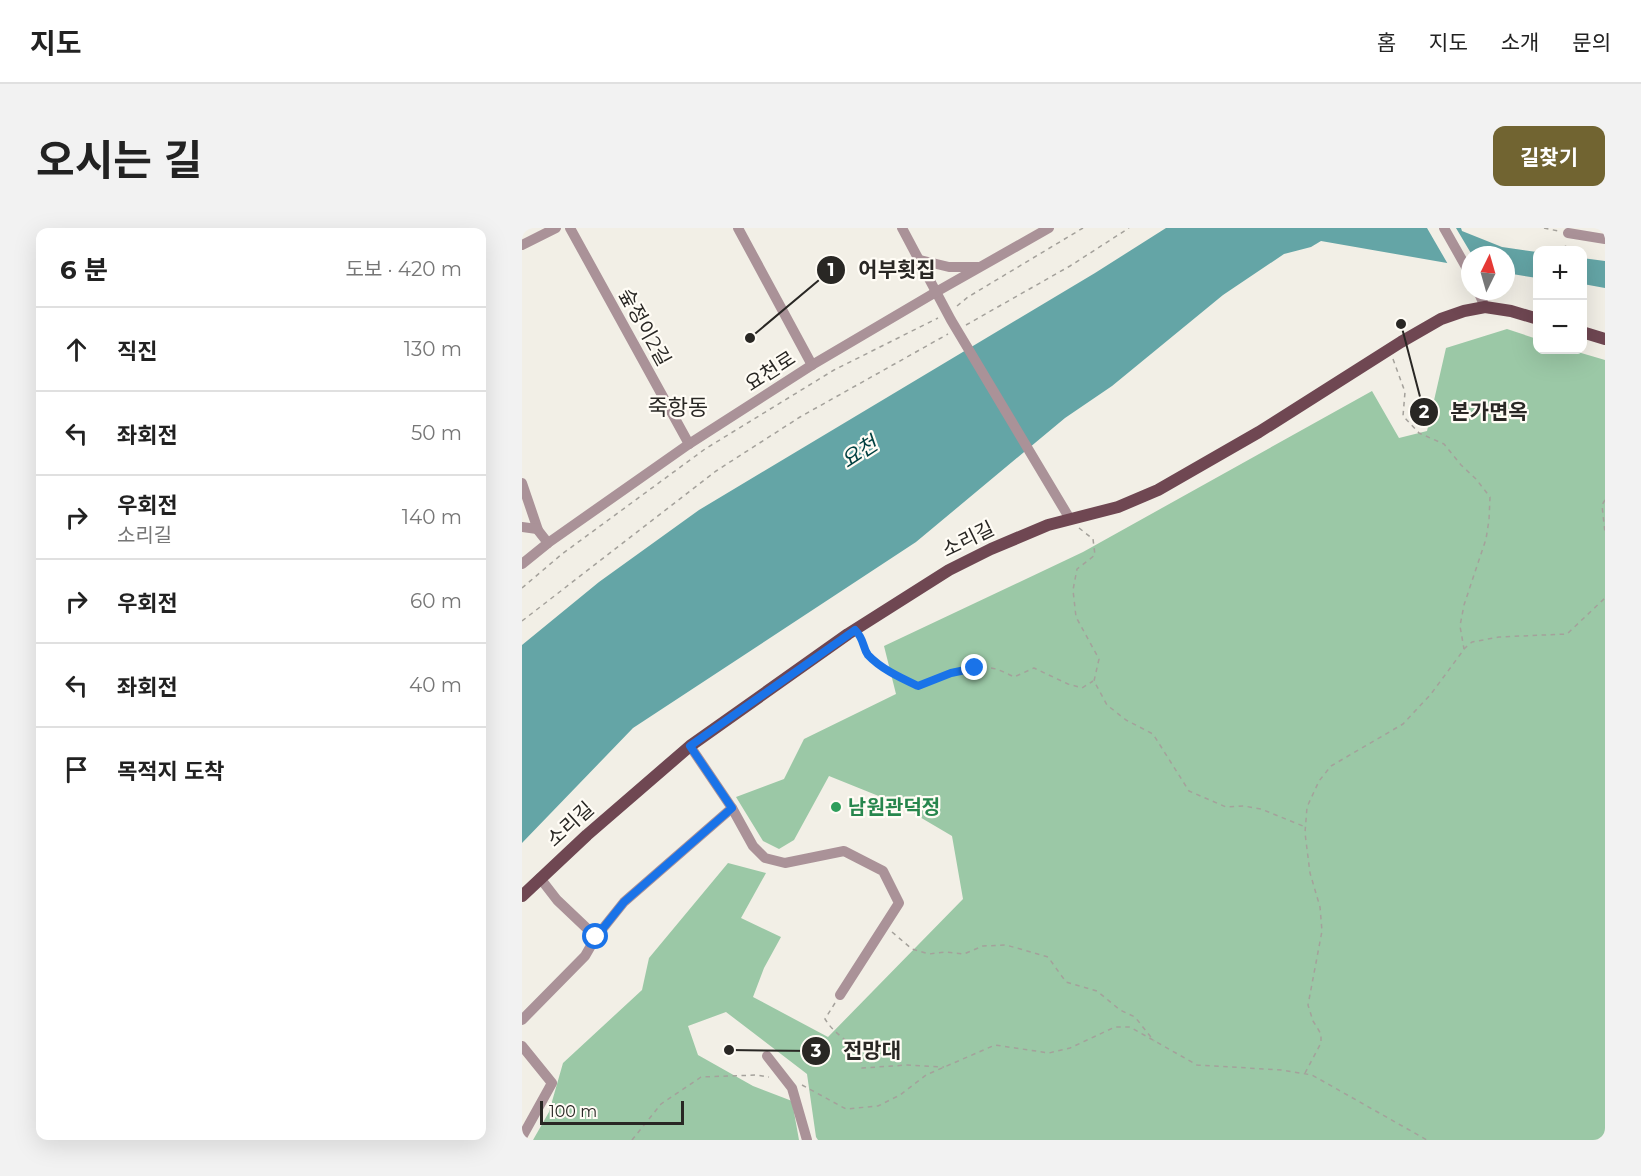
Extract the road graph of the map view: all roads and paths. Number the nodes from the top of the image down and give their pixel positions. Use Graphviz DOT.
graph roads {
  1 [pos="556,228"];
  2 [pos="570,228"];
  3 [pos="738,228"];
  4 [pos="902,228"];
  5 [pos="1049,228"];
  6 [pos="1083,228"];
  7 [pos="1129,228"];
  8 [pos="1444,228"];
  9 [pos="1544,228"];
  10 [pos="1568,235"];
  11 [pos="1605,239"];
  12 [pos="522,246"];
  13 [pos="1566,246"];
  14 [pos="1461,258"];
  15 [pos="920,260"];
  16 [pos="981,267"];
  17 [pos="936,292"];
  18 [pos="1482,300"];
  19 [pos="1485,307"];
  20 [pos="950,317"];
  21 [pos="1533,318"];
  22 [pos="966,324"];
  23 [pos="948,334"];
  24 [pos="1587,334"];
  25 [pos="1605,339"];
  26 [pos="1389,350"];
  27 [pos="812,365"];
  28 [pos="689,444"];
  29 [pos="522,483"];
  30 [pos="1605,500"];
  31 [pos="1070,519"];
  32 [pos="522,527"];
  33 [pos="538,530"];
  34 [pos="1605,533"];
  35 [pos="548,543"];
  36 [pos="522,564"];
  37 [pos="522,588"];
  38 [pos="1605,598"];
  39 [pos="522,621"];
  40 [pos="855,630"];
  41 [pos="1464,650"];
  42 [pos="1094,681"];
  43 [pos="690,746"];
  44 [pos="732,808"];
  45 [pos="1305,826"];
  46 [pos="540,878"];
  47 [pos="522,896"];
  48 [pos="884,925"];
  49 [pos="596,937"];
  50 [pos="840,995"];
  51 [pos="522,1020"];
  52 [pos="1155,1042"];
  53 [pos="522,1046"];
  54 [pos="767,1056"];
  55 [pos="945,1066"];
  56 [pos="1305,1074"];
  57 [pos="784,1079"];
  58 [pos="801,1085"];
  59 [pos="522,1137"];
  60 [pos="632,1140"];
  61 [pos="807,1140"];
  62 [pos="1427,1140"];
  1 -- 12 [label="street"];
  2 -- 28 [label="street, 숲정이2길"];
  3 -- 27 [label="street"];
  4 -- 15 [label="street"];
  5 -- 16 [label="street, 요천로"];
  6 -- 20 [label="path"];
  7 -- 22 [label="path"];
  8 -- 14 [label="street"];
  9 -- 10 [label="path"];
  10 -- 11 [label="street"];
  10 -- 13 [label="path"];
  15 -- 16 [label="street"];
  15 -- 17 [label="street"];
  16 -- 17 [label="street, 요천로"];
  17 -- 20 [label="street"];
  17 -- 27 [label="street, 요천로"];
  18 -- 19 [label="street"];
  19 -- 21 [label="main road"];
  19 -- 26 [label="main road, 소리길"];
  20 -- 31 [label="street"];
  20 -- 37 [label="path"];
  23 -- 39 [label="path"];
  24 -- 25 [label="main road"];
  26 -- 31 [label="main road, 소리길"];
  26 -- 41 [label="path"];
  27 -- 28 [label="street, 요천로"];
  28 -- 35 [label="street, 요천로"];
  29 -- 33 [label="street"];
  30 -- 34 [label="path"];
  31 -- 40 [label="main road, 소리길"];
  31 -- 42 [label="path"];
  32 -- 33 [label="street"];
  33 -- 35 [label="street"];
  35 -- 36 [label="street, 요천로"];
  38 -- 41 [label="path"];
  40 -- 42 [label="path"];
  40 -- 43 [label="main road, 소리길"];
  41 -- 45 [label="path"];
  42 -- 45 [label="path"];
  43 -- 44 [label="street"];
  43 -- 46 [label="main road, 소리길"];
  44 -- 48 [label="street"];
  44 -- 49 [label="street"];
  45 -- 56 [label="path"];
  46 -- 47 [label="main road, 소리길"];
  46 -- 49 [label="street"];
  48 -- 50 [label="street"];
  48 -- 52 [label="path"];
  49 -- 51 [label="street"];
  50 -- 55 [label="path"];
  52 -- 55 [label="path"];
  52 -- 56 [label="path"];
  53 -- 59 [label="street"];
  54 -- 57 [label="street"];
  55 -- 58 [label="path"];
  56 -- 62 [label="path"];
  57 -- 60 [label="path"];
  57 -- 61 [label="street"];
}
